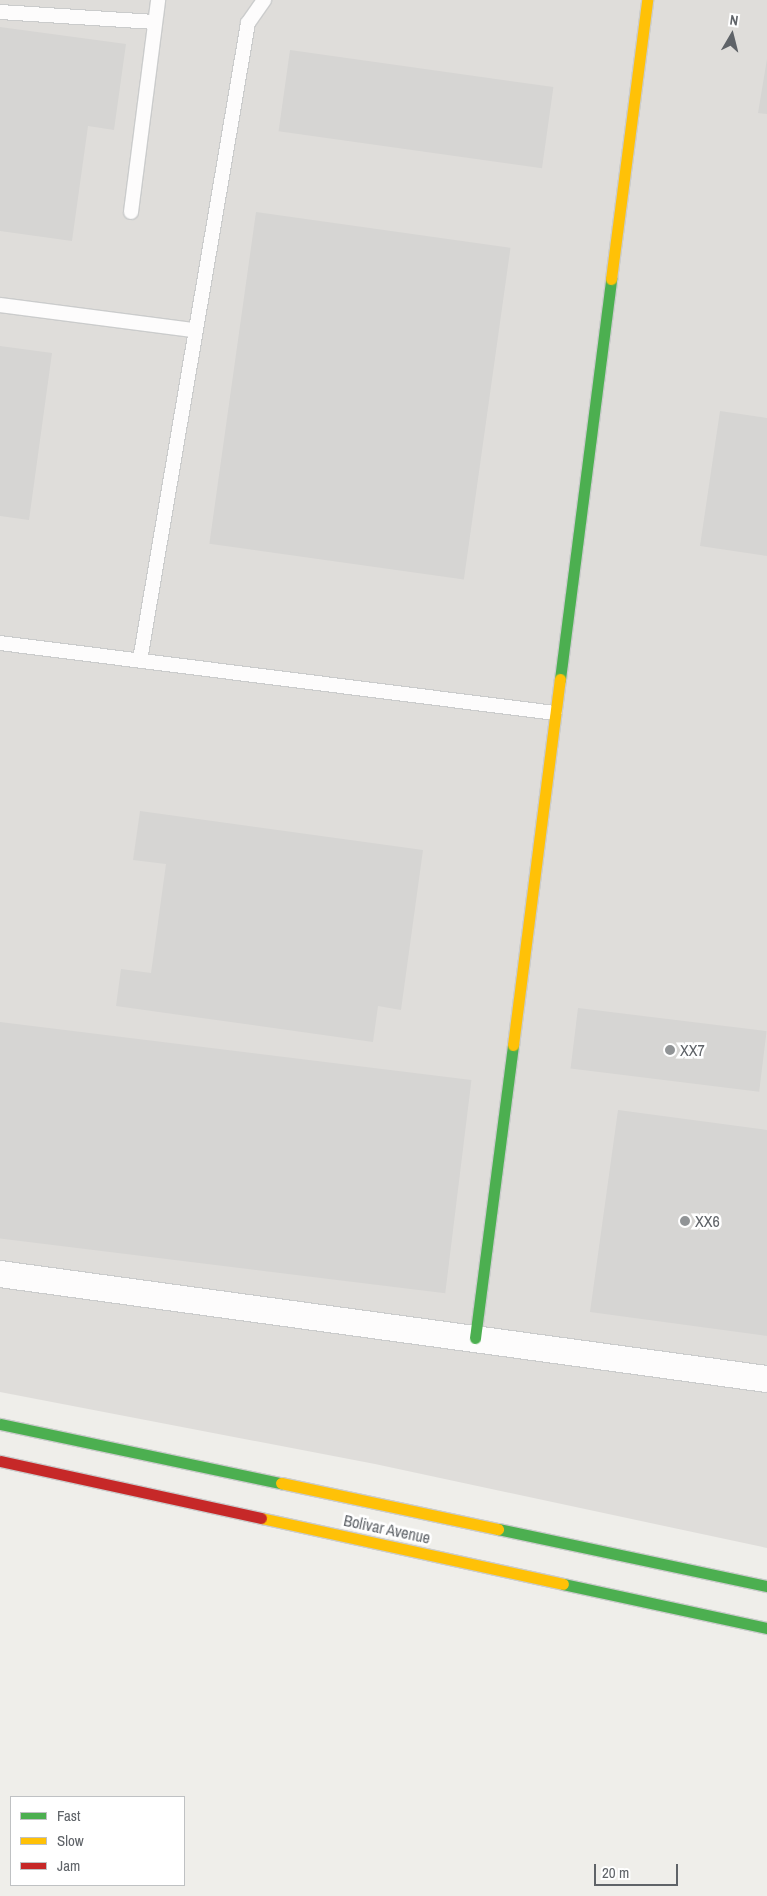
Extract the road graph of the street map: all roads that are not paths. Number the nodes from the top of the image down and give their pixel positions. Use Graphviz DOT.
graph roads {
  1 [pos="158,0"];
  2 [pos="264,0"];
  3 [pos="647,0"];
  4 [pos="0,12"];
  5 [pos="155,22"];
  6 [pos="132,212"];
  7 [pos="0,305"];
  8 [pos="192,330"];
  9 [pos="0,643"];
  10 [pos="140,660"];
  11 [pos="555,713"];
  12 [pos="0,1274"];
  13 [pos="475,1338"];
  14 [pos="767,1379"];
  15 [pos="0,1424"];
  16 [pos="0,1461"];
  17 [pos="767,1586"];
  18 [pos="767,1628"];
  1 -- 5 [label="lane"];
  2 -- 8 [label="lane"];
  3 -- 11 [label="street"];
  4 -- 5 [label="lane"];
  5 -- 6 [label="lane"];
  7 -- 8 [label="lane"];
  8 -- 10 [label="lane"];
  9 -- 10 [label="lane"];
  10 -- 11 [label="lane"];
  11 -- 13 [label="street"];
  12 -- 13 [label="street"];
  13 -- 14 [label="street"];
  15 -- 17 [label="street, Bolivar Avenue"];
  16 -- 18 [label="street, Bolivar Avenue"];
}
